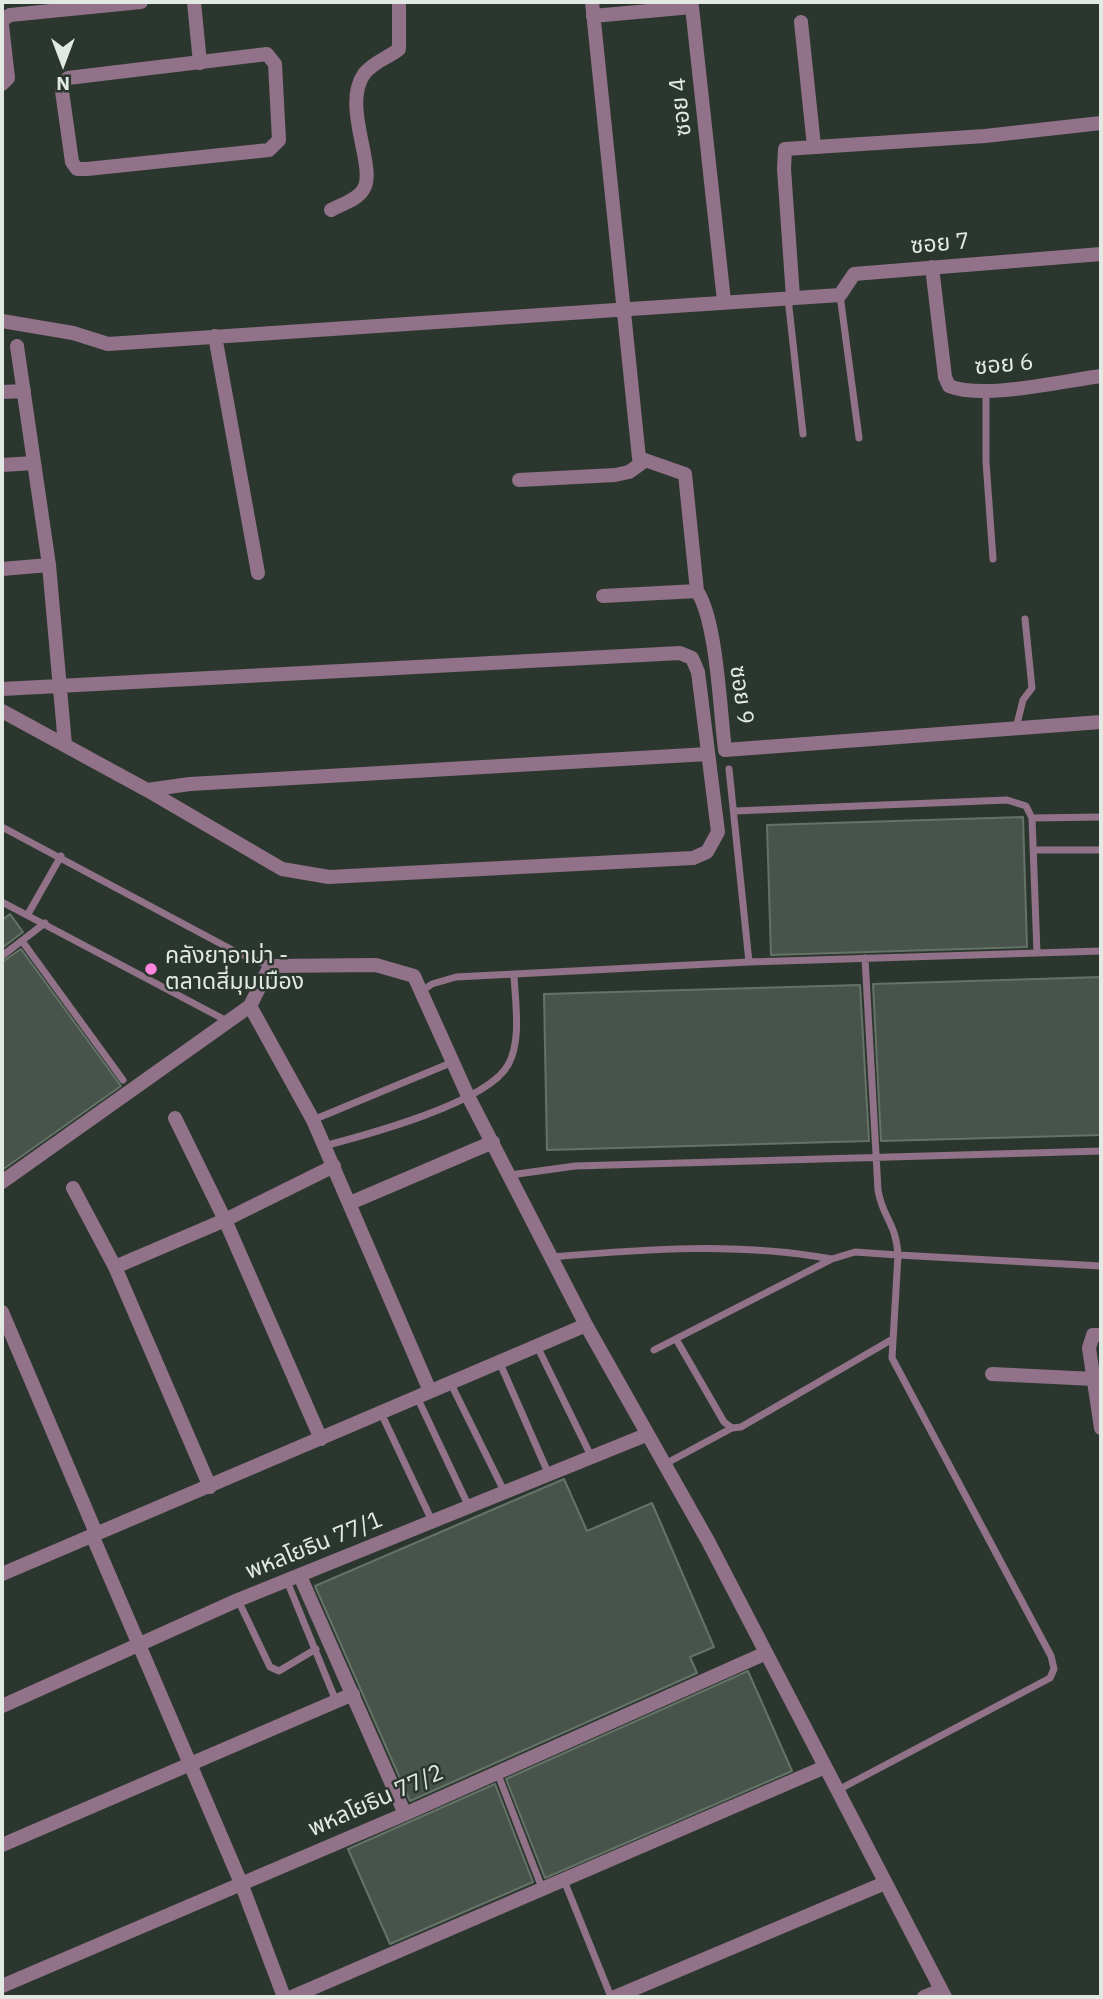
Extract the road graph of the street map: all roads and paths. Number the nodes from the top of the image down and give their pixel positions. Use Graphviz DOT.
graph roads {
  1 [pos="141,2"];
  2 [pos="194,2"];
  3 [pos="398,2"];
  4 [pos="46,7"];
  5 [pos="592,9"];
  6 [pos="802,22"];
  7 [pos="2,23"];
  8 [pos="200,62"];
  9 [pos="2,84"];
  10 [pos="1101,123"];
  11 [pos="814,146"];
  12 [pos="331,210"];
  13 [pos="1101,254"];
  14 [pos="932,267"];
  15 [pos="840,295"];
  16 [pos="791,297"];
  17 [pos="724,301"];
  18 [pos="622,307"];
  19 [pos="2,321"];
  20 [pos="215,336"];
  21 [pos="17,346"];
  22 [pos="1101,376"];
  23 [pos="24,391"];
  24 [pos="2,392"];
  25 [pos="986,392"];
  26 [pos="803,434"];
  27 [pos="859,438"];
  28 [pos="643,462"];
  29 [pos="34,463"];
  30 [pos="2,465"];
  31 [pos="519,480"];
  32 [pos="993,559"];
  33 [pos="49,565"];
  34 [pos="2,569"];
  35 [pos="258,573"];
  36 [pos="697,591"];
  37 [pos="603,596"];
  38 [pos="1025,619"];
  39 [pos="62,684"];
  40 [pos="2,689"];
  41 [pos="2,711"];
  42 [pos="1101,722"];
  43 [pos="1016,728"];
  44 [pos="65,745"];
  45 [pos="708,754"];
  46 [pos="729,769"];
  47 [pos="147,790"];
  48 [pos="734,811"];
  49 [pos="1101,817"];
  50 [pos="1032,818"];
  51 [pos="2,827"];
  52 [pos="1034,850"];
  53 [pos="1101,850"];
  54 [pos="61,856"];
  55 [pos="2,902"];
  56 [pos="28,914"];
  57 [pos="45,923"];
  58 [pos="22,941"];
  59 [pos="1101,951"];
  60 [pos="1037,953"];
  61 [pos="2,956"];
  62 [pos="865,958"];
  63 [pos="749,962"];
  64 [pos="270,966"];
  65 [pos="514,975"];
  66 [pos="422,991"];
  67 [pos="250,1006"];
  68 [pos="227,1021"];
  69 [pos="454,1062"];
  70 [pos="123,1080"];
  71 [pos="468,1096"];
  72 [pos="175,1118"];
  73 [pos="313,1120"];
  74 [pos="493,1142"];
  75 [pos="324,1146"];
  76 [pos="1101,1151"];
  77 [pos="876,1157"];
  78 [pos="334,1166"];
  79 [pos="510,1175"];
  80 [pos="2,1182"];
  81 [pos="73,1188"];
  82 [pos="350,1203"];
  83 [pos="225,1220"];
  84 [pos="898,1255"];
  85 [pos="552,1258"];
  86 [pos="832,1259"];
  87 [pos="1101,1266"];
  88 [pos="115,1267"];
  89 [pos="2,1312"];
  90 [pos="586,1325"];
  91 [pos="1097,1335"];
  92 [pos="676,1339"];
  93 [pos="891,1340"];
  94 [pos="536,1344"];
  95 [pos="654,1350"];
  96 [pos="499,1360"];
  97 [pos="992,1374"];
  98 [pos="1094,1380"];
  99 [pos="450,1382"];
  100 [pos="424,1394"];
  101 [pos="381,1413"];
  102 [pos="732,1428"];
  103 [pos="1101,1428"];
  104 [pos="646,1435"];
  105 [pos="321,1439"];
  106 [pos="591,1456"];
  107 [pos="664,1465"];
  108 [pos="549,1475"];
  109 [pos="210,1487"];
  110 [pos="505,1493"];
  111 [pos="469,1508"];
  112 [pos="433,1523"];
  113 [pos="94,1534"];
  114 [pos="2,1574"];
  115 [pos="293,1579"];
  116 [pos="238,1600"];
  117 [pos="139,1644"];
  118 [pos="316,1649"];
  119 [pos="766,1653"];
  120 [pos="353,1694"];
  121 [pos="336,1701"];
  122 [pos="2,1706"];
  123 [pos="190,1764"];
  124 [pos="825,1767"];
  125 [pos="497,1771"];
  126 [pos="838,1790"];
  127 [pos="405,1814"];
  128 [pos="2,1845"];
  129 [pos="563,1878"];
  130 [pos="885,1883"];
  131 [pos="241,1884"];
  132 [pos="542,1889"];
  133 [pos="2,1986"];
  134 [pos="943,1994"];
  135 [pos="284,1997"];
  136 [pos="292,1997"];
  137 [pos="613,1997"];
  138 [pos="924,1997"];
  1 -- 4 [label="street"];
  2 -- 8 [label="street"];
  3 -- 12 [label="street"];
  4 -- 7 [label="street"];
  5 -- 17 [label="street, ซอย 4"];
  5 -- 18 [label="street"];
  6 -- 11 [label="street"];
  7 -- 9 [label="street"];
  8 -- 8 [label="street"];
  10 -- 11 [label="street"];
  11 -- 16 [label="street"];
  13 -- 14 [label="street, ซอย 7"];
  14 -- 15 [label="street, ซอย 7"];
  14 -- 25 [label="street, ซอย 6"];
  15 -- 16 [label="street"];
  15 -- 27 [label="lane"];
  16 -- 17 [label="street"];
  16 -- 26 [label="lane"];
  17 -- 18 [label="street"];
  18 -- 20 [label="street"];
  18 -- 28 [label="street"];
  19 -- 20 [label="street"];
  20 -- 35 [label="street"];
  21 -- 23 [label="street"];
  22 -- 25 [label="street, ซอย 6"];
  23 -- 24 [label="street"];
  23 -- 29 [label="street"];
  25 -- 32 [label="lane"];
  28 -- 31 [label="street"];
  28 -- 36 [label="street, ซอย 9"];
  29 -- 30 [label="street"];
  29 -- 33 [label="street"];
  33 -- 34 [label="street"];
  33 -- 39 [label="street"];
  36 -- 37 [label="street"];
  36 -- 43 [label="street, ซอย 9"];
  38 -- 43 [label="lane"];
  39 -- 40 [label="street"];
  39 -- 44 [label="street"];
  39 -- 45 [label="street"];
  41 -- 44 [label="street"];
  42 -- 43 [label="street, ซอย 9"];
  44 -- 47 [label="street"];
  45 -- 47 [label="street"];
  45 -- 47 [label="street"];
  46 -- 48 [label="lane"];
  48 -- 50 [label="lane"];
  48 -- 63 [label="lane"];
  49 -- 50 [label="lane"];
  50 -- 52 [label="lane"];
  51 -- 54 [label="lane"];
  52 -- 53 [label="lane"];
  52 -- 60 [label="lane"];
  54 -- 56 [label="lane"];
  54 -- 64 [label="lane"];
  55 -- 56 [label="lane"];
  56 -- 57 [label="lane"];
  57 -- 58 [label="lane"];
  57 -- 68 [label="lane"];
  58 -- 61 [label="lane"];
  58 -- 70 [label="lane"];
  59 -- 60 [label="lane"];
  60 -- 62 [label="lane"];
  62 -- 63 [label="lane"];
  62 -- 77 [label="lane"];
  63 -- 65 [label="lane"];
  64 -- 66 [label="street"];
  64 -- 67 [label="street"];
  65 -- 66 [label="lane"];
  65 -- 71 [label="lane"];
  66 -- 69 [label="street"];
  67 -- 68 [label="street"];
  67 -- 73 [label="street"];
  68 -- 80 [label="street"];
  69 -- 71 [label="street"];
  69 -- 73 [label="lane"];
  71 -- 74 [label="street"];
  71 -- 75 [label="lane"];
  72 -- 83 [label="street"];
  73 -- 75 [label="street"];
  74 -- 79 [label="street"];
  74 -- 82 [label="street"];
  75 -- 78 [label="street"];
  76 -- 77 [label="lane"];
  77 -- 79 [label="lane"];
  77 -- 84 [label="lane"];
  78 -- 82 [label="street"];
  78 -- 83 [label="street"];
  79 -- 85 [label="street"];
  81 -- 88 [label="street"];
  82 -- 100 [label="street"];
  83 -- 88 [label="street"];
  83 -- 105 [label="street"];
  84 -- 86 [label="lane"];
  84 -- 87 [label="lane"];
  84 -- 93 [label="lane"];
  85 -- 86 [label="lane"];
  85 -- 90 [label="street"];
  86 -- 92 [label="lane"];
  88 -- 109 [label="street"];
  89 -- 113 [label="street"];
  90 -- 94 [label="street"];
  90 -- 104 [label="street"];
  91 -- 98 [label="street"];
  92 -- 95 [label="lane"];
  92 -- 102 [label="lane"];
  93 -- 102 [label="lane"];
  93 -- 126 [label="lane"];
  94 -- 96 [label="street"];
  94 -- 106 [label="lane"];
  96 -- 99 [label="street"];
  96 -- 108 [label="lane"];
  97 -- 98 [label="street"];
  98 -- 103 [label="street"];
  99 -- 100 [label="street"];
  99 -- 110 [label="lane"];
  100 -- 101 [label="street"];
  100 -- 111 [label="lane"];
  101 -- 105 [label="street"];
  101 -- 112 [label="lane"];
  102 -- 107 [label="lane"];
  104 -- 106 [label="street, พหลโยธิน 77/1"];
  104 -- 107 [label="street"];
  105 -- 109 [label="street"];
  106 -- 108 [label="street, พหลโยธิน 77/1"];
  107 -- 119 [label="street"];
  108 -- 110 [label="street, พหลโยธิน 77/1"];
  109 -- 113 [label="street"];
  110 -- 111 [label="street, พหลโยธิน 77/1"];
  111 -- 112 [label="street, พหลโยธิน 77/1"];
  112 -- 115 [label="street, พหลโยธิน 77/1"];
  113 -- 114 [label="street"];
  113 -- 117 [label="street"];
  115 -- 116 [label="street, พหลโยธิน 77/1"];
  115 -- 118 [label="lane"];
  115 -- 120 [label="street"];
  116 -- 117 [label="street, พหลโยธิน 77/1"];
  116 -- 118 [label="lane"];
  117 -- 122 [label="street, พหลโยธิน 77/1"];
  117 -- 123 [label="street"];
  118 -- 121 [label="lane"];
  119 -- 124 [label="street"];
  119 -- 125 [label="street, พหลโยธิน 77/2"];
  120 -- 121 [label="street"];
  120 -- 127 [label="street"];
  121 -- 123 [label="street"];
  123 -- 128 [label="street"];
  123 -- 131 [label="street"];
  124 -- 126 [label="street"];
  124 -- 129 [label="street"];
  125 -- 127 [label="street, พหลโยธิน 77/2"];
  125 -- 132 [label="lane"];
  126 -- 130 [label="street"];
  127 -- 131 [label="street, พหลโยธิน 77/2"];
  129 -- 132 [label="street"];
  129 -- 137 [label="lane"];
  130 -- 134 [label="street"];
  130 -- 137 [label="street"];
  131 -- 133 [label="street, พหลโยธิน 77/2"];
  131 -- 135 [label="street"];
  132 -- 136 [label="street"];
  134 -- 138 [label="street"];
}
